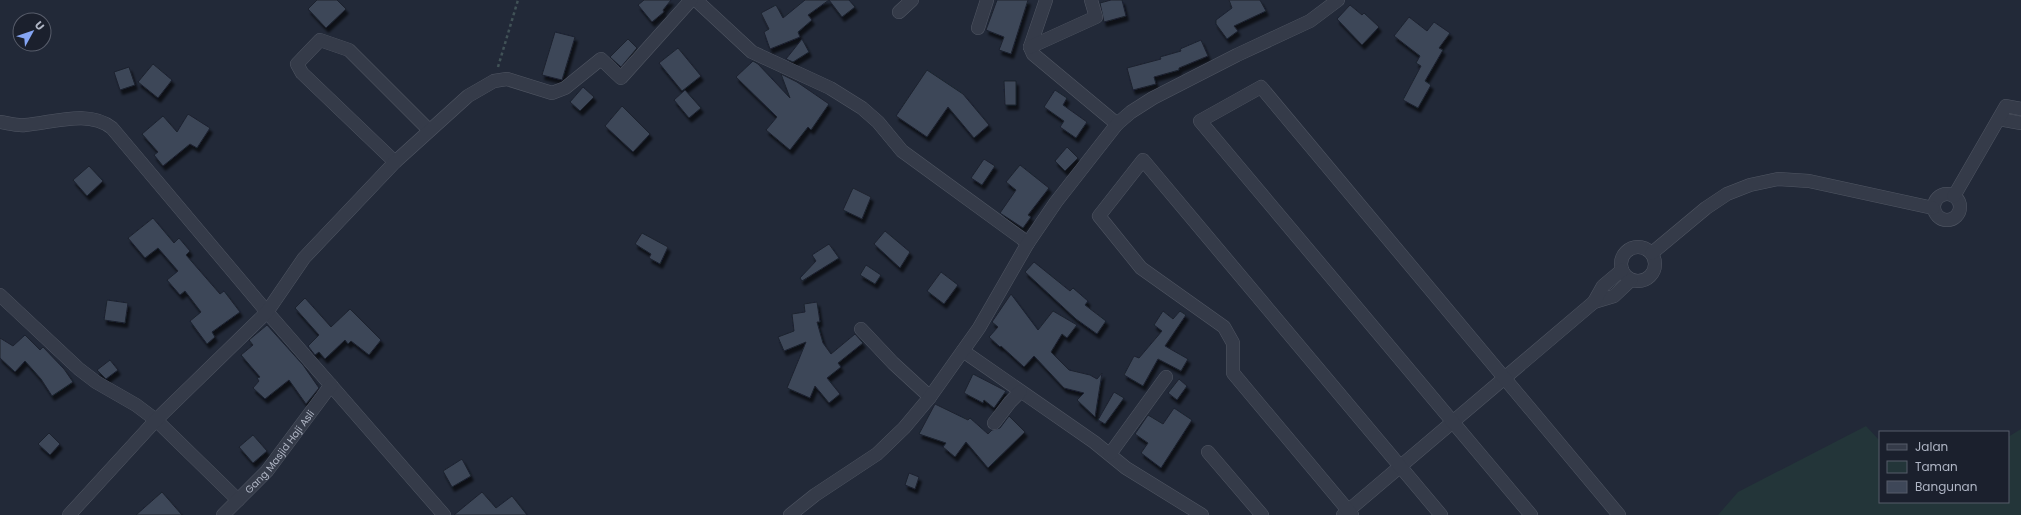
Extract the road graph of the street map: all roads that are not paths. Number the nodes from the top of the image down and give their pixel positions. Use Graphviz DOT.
graph roads {
  1 [pos="691,0"];
  2 [pos="696,0"];
  3 [pos="912,0"];
  4 [pos="987,0"];
  5 [pos="1046,0"];
  6 [pos="1091,0"];
  7 [pos="1338,0"];
  8 [pos="899,12"];
  9 [pos="978,28"];
  10 [pos="1030,47"];
  11 [pos="2021,109"];
  12 [pos="1999,119"];
  13 [pos="0,122"];
  14 [pos="2021,123"];
  15 [pos="1117,124"];
  16 [pos="429,130"];
  17 [pos="395,162"];
  18 [pos="1954,196"];
  19 [pos="1933,208"];
  20 [pos="1028,243"];
  21 [pos="1652,252"];
  22 [pos="1626,275"];
  23 [pos="0,295"];
  24 [pos="268,312"];
  25 [pos="862,329"];
  26 [pos="963,351"];
  27 [pos="1166,377"];
  28 [pos="1504,378"];
  29 [pos="331,385"];
  30 [pos="1020,392"];
  31 [pos="930,397"];
  32 [pos="156,420"];
  33 [pos="1453,422"];
  34 [pos="994,423"];
  35 [pos="1208,452"];
  36 [pos="1110,454"];
  37 [pos="1400,466"];
  38 [pos="238,500"];
  39 [pos="1348,514"];
  40 [pos="69,515"];
  41 [pos="223,515"];
  42 [pos="444,515"];
  43 [pos="790,515"];
  44 [pos="1202,515"];
  45 [pos="1262,515"];
  46 [pos="1441,515"];
  47 [pos="1531,515"];
  48 [pos="1619,515"];
  1 -- 16 [label="street"];
  2 -- 20 [label="street"];
  3 -- 8 [label="street"];
  4 -- 9 [label="street"];
  5 -- 10 [label="street"];
  6 -- 10 [label="street"];
  7 -- 15 [label="street"];
  10 -- 15 [label="street"];
  11 -- 12 [label="street"];
  12 -- 14 [label="street"];
  12 -- 18 [label="street"];
  13 -- 24 [label="street"];
  15 -- 20 [label="street"];
  16 -- 17 [label="street"];
  16 -- 17 [label="street"];
  17 -- 24 [label="street"];
  18 -- 19 [label="street"];
  18 -- 19 [label="street"];
  19 -- 21 [label="street"];
  20 -- 26 [label="street"];
  21 -- 22 [label="street"];
  21 -- 22 [label="street"];
  22 -- 28 [label="street"];
  23 -- 32 [label="street"];
  24 -- 29 [label="street"];
  24 -- 32 [label="street"];
  25 -- 31 [label="street"];
  26 -- 30 [label="street"];
  26 -- 31 [label="street"];
  27 -- 36 [label="street"];
  28 -- 33 [label="street"];
  28 -- 33 [label="street"];
  28 -- 48 [label="street"];
  29 -- 38 [label="street, Gang Masjid Haji Asli"];
  29 -- 42 [label="street"];
  30 -- 34 [label="street"];
  30 -- 36 [label="street"];
  31 -- 43 [label="street"];
  32 -- 38 [label="street"];
  32 -- 40 [label="street"];
  33 -- 37 [label="street"];
  33 -- 47 [label="street"];
  35 -- 45 [label="street"];
  36 -- 44 [label="street"];
  37 -- 39 [label="street"];
  37 -- 39 [label="street"];
  37 -- 46 [label="street"];
  38 -- 41 [label="street, Gang Masjid Haji Asli"];
}
